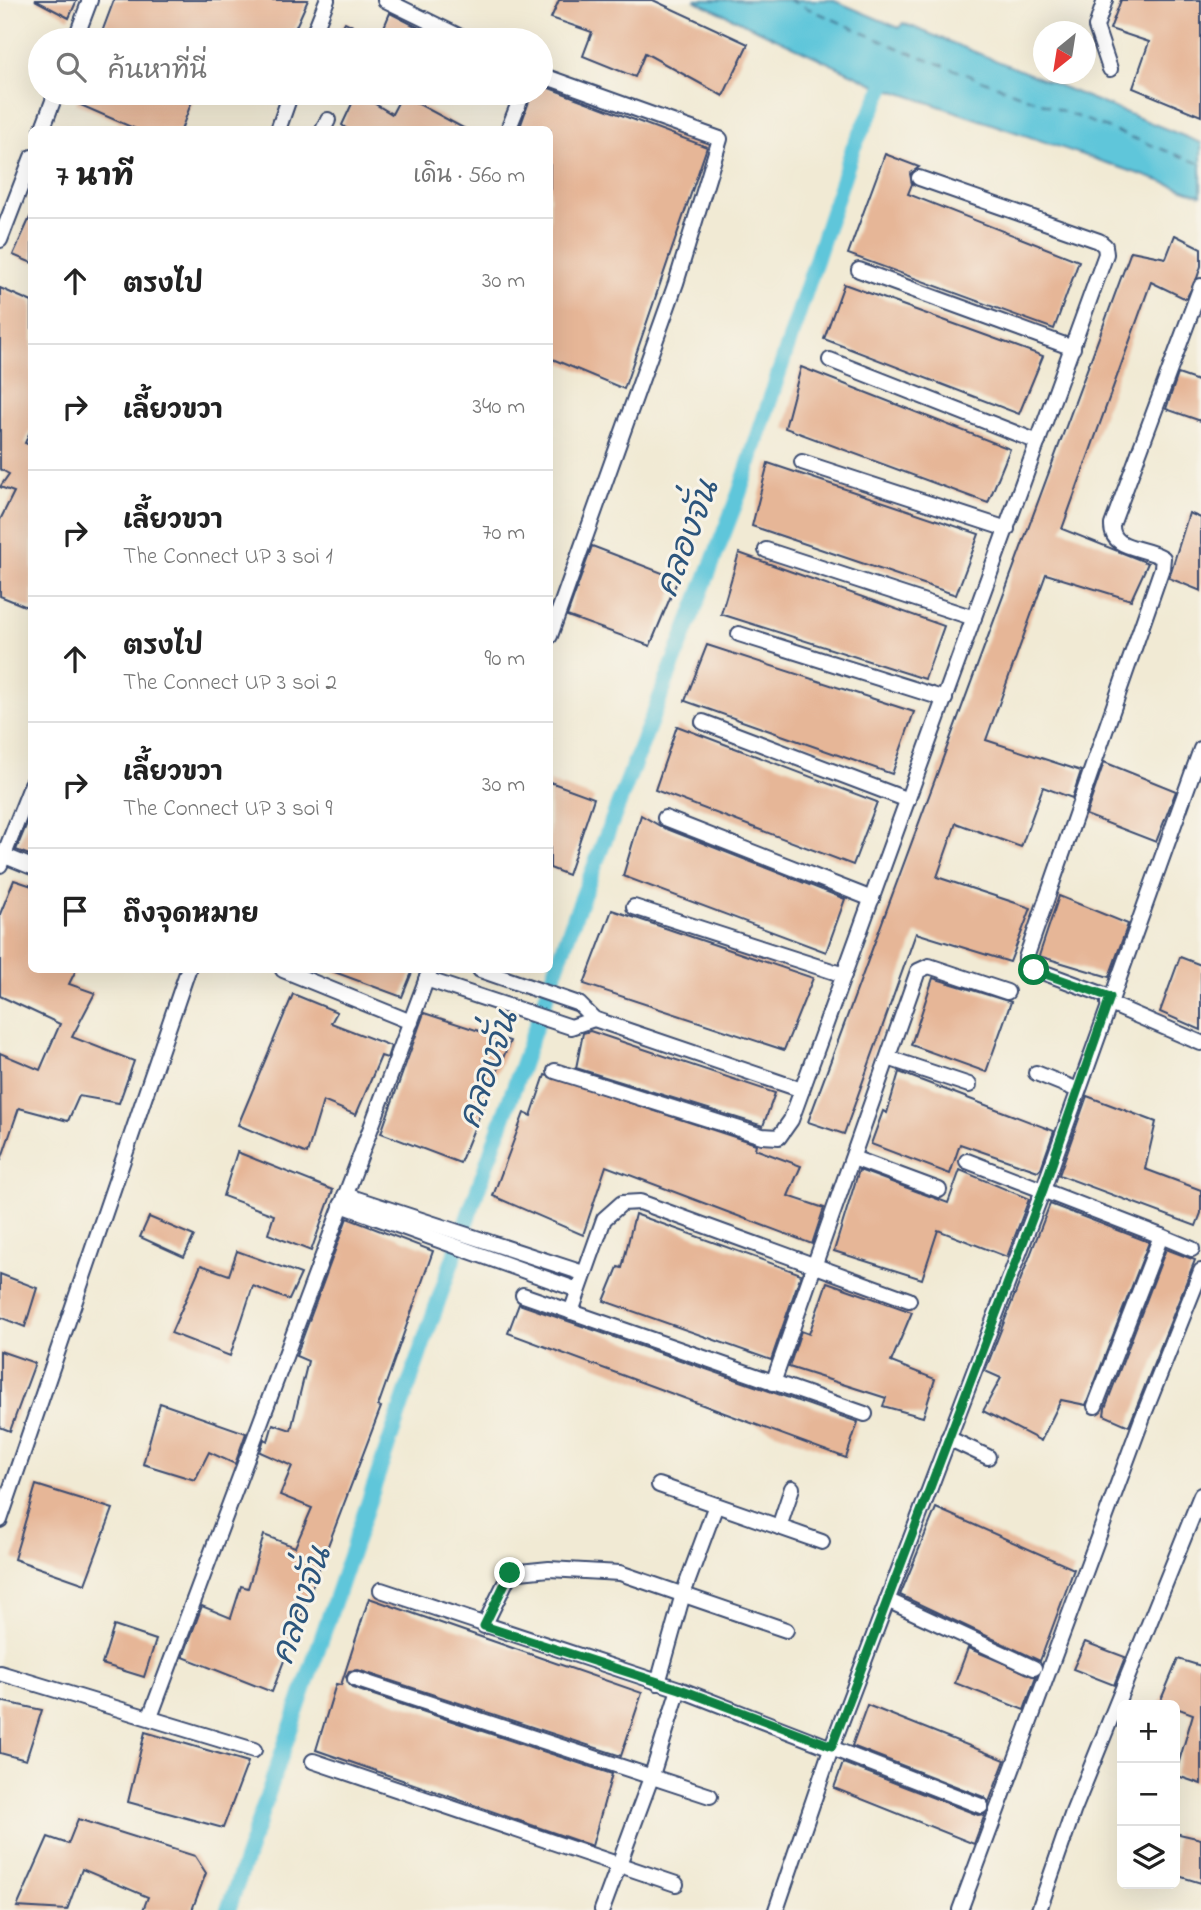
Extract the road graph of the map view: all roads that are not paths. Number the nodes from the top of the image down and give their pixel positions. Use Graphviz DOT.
graph roads {
  1 [pos="90,0"];
  2 [pos="327,0"];
  3 [pos="385,0"];
  4 [pos="1105,0"];
  5 [pos="80,28"];
  6 [pos="316,28"];
  7 [pos="442,28"];
  8 [pos="1110,69"];
  9 [pos="553,79"];
  10 [pos="51,105"];
  11 [pos="288,105"];
  12 [pos="518,105"];
  13 [pos="43,126"];
  14 [pos="283,126"];
  15 [pos="510,126"];
  16 [pos="28,167"];
  17 [pos="919,178"];
  18 [pos="0,240"];
  19 [pos="859,270"];
  20 [pos="1201,286"];
  21 [pos="1073,348"];
  22 [pos="830,360"];
  23 [pos="1038,442"];
  24 [pos="802,462"];
  25 [pos="1007,528"];
  26 [pos="766,550"];
  27 [pos="974,618"];
  28 [pos="553,628"];
  29 [pos="740,634"];
  30 [pos="945,699"];
  31 [pos="704,722"];
  32 [pos="1201,749"];
  33 [pos="28,794"];
  34 [pos="908,800"];
  35 [pos="665,818"];
  36 [pos="1,858"];
  37 [pos="28,866"];
  38 [pos="872,899"];
  39 [pos="635,907"];
  40 [pos="187,973"];
  41 [pos="290,973"];
  42 [pos="488,973"];
  43 [pos="428,974"];
  44 [pos="844,975"];
  45 [pos="1007,992"];
  46 [pos="1109,1000"];
  47 [pos="594,1019"];
  48 [pos="411,1022"];
  49 [pos="1201,1043"];
  50 [pos="888,1058"];
  51 [pos="555,1071"];
  52 [pos="1036,1073"];
  53 [pos="969,1085"];
  54 [pos="802,1090"];
  55 [pos="1078,1090"];
  56 [pos="853,1158"];
  57 [pos="967,1161"];
  58 [pos="939,1190"];
  59 [pos="1043,1190"];
  60 [pos="343,1200"];
  61 [pos="1161,1236"];
  62 [pos="478,1247"];
  63 [pos="1192,1250"];
  64 [pos="815,1268"];
  65 [pos="1201,1271"];
  66 [pos="583,1273"];
  67 [pos="578,1290"];
  68 [pos="523,1295"];
  69 [pos="909,1300"];
  70 [pos="571,1312"];
  71 [pos="773,1383"];
  72 [pos="1095,1406"];
  73 [pos="865,1414"];
  74 [pos="948,1438"];
  75 [pos="988,1457"];
  76 [pos="659,1485"];
  77 [pos="792,1488"];
  78 [pos="1201,1495"];
  79 [pos="716,1505"];
  80 [pos="0,1520"];
  81 [pos="779,1527"];
  82 [pos="822,1542"];
  83 [pos="381,1590"];
  84 [pos="684,1594"];
  85 [pos="887,1600"];
  86 [pos="484,1626"];
  87 [pos="786,1630"];
  88 [pos="1034,1668"];
  89 [pos="0,1673"];
  90 [pos="355,1679"];
  91 [pos="658,1683"];
  92 [pos="680,1689"];
  93 [pos="150,1717"];
  94 [pos="832,1746"];
  95 [pos="254,1750"];
  96 [pos="313,1761"];
  97 [pos="652,1776"];
  98 [pos="710,1797"];
  99 [pos="981,1806"];
  100 [pos="617,1866"];
  101 [pos="676,1884"];
  102 [pos="602,1910"];
  103 [pos="776,1910"];
  104 [pos="960,1910"];
  105 [pos="1039,1910"];
  1 -- 5 [label="street"];
  2 -- 6 [label="street"];
  3 -- 7 [label="street"];
  4 -- 8 [label="street"];
  9 -- 28 [label="street"];
  10 -- 13 [label="street"];
  11 -- 14 [label="street"];
  12 -- 15 [label="street"];
  16 -- 18 [label="street"];
  17 -- 21 [label="street"];
  19 -- 21 [label="street"];
  20 -- 46 [label="street"];
  21 -- 23 [label="street"];
  22 -- 23 [label="street"];
  23 -- 25 [label="street"];
  24 -- 25 [label="street"];
  25 -- 27 [label="street"];
  26 -- 27 [label="street"];
  27 -- 30 [label="street"];
  29 -- 30 [label="street"];
  30 -- 34 [label="street"];
  31 -- 34 [label="street"];
  32 -- 46 [label="street"];
  33 -- 36 [label="street"];
  34 -- 38 [label="street"];
  35 -- 38 [label="street"];
  36 -- 37 [label="street"];
  38 -- 44 [label="street"];
  39 -- 44 [label="street"];
  40 -- 80 [label="street"];
  41 -- 48 [label="street"];
  42 -- 47 [label="street"];
  43 -- 47 [label="street"];
  43 -- 48 [label="street"];
  44 -- 54 [label="street"];
  45 -- 50 [label="street"];
  46 -- 49 [label="street"];
  46 -- 55 [label="street"];
  47 -- 54 [label="street"];
  48 -- 60 [label="street"];
  50 -- 53 [label="street"];
  50 -- 56 [label="street"];
  51 -- 54 [label="street"];
  52 -- 55 [label="street"];
  55 -- 59 [label="street"];
  56 -- 58 [label="street"];
  56 -- 64 [label="street"];
  57 -- 59 [label="street"];
  59 -- 61 [label="street"];
  59 -- 74 [label="street"];
  60 -- 62 [label="street"];
  60 -- 93 [label="street"];
  61 -- 63 [label="street"];
  61 -- 72 [label="street"];
  62 -- 66 [label="street"];
  62 -- 67 [label="street"];
  64 -- 66 [label="street"];
  64 -- 69 [label="street"];
  64 -- 71 [label="street"];
  65 -- 104 [label="street"];
  66 -- 67 [label="street"];
  67 -- 70 [label="street"];
  68 -- 70 [label="street"];
  70 -- 71 [label="street"];
  71 -- 73 [label="street"];
  74 -- 75 [label="street"];
  74 -- 85 [label="street"];
  76 -- 79 [label="street"];
  77 -- 81 [label="street"];
  78 -- 105 [label="street"];
  79 -- 81 [label="street"];
  79 -- 84 [label="street"];
  81 -- 82 [label="street"];
  83 -- 86 [label="street"];
  84 -- 86 [label="street"];
  84 -- 87 [label="street"];
  84 -- 91 [label="street"];
  85 -- 88 [label="street"];
  85 -- 94 [label="street"];
  86 -- 91 [label="street"];
  89 -- 93 [label="street"];
  90 -- 97 [label="street"];
  91 -- 92 [label="street"];
  92 -- 94 [label="street"];
  92 -- 97 [label="street"];
  93 -- 95 [label="street"];
  94 -- 99 [label="street"];
  94 -- 103 [label="street"];
  96 -- 100 [label="street"];
  97 -- 98 [label="street"];
  97 -- 100 [label="street"];
  100 -- 101 [label="street"];
  100 -- 102 [label="street"];
}
